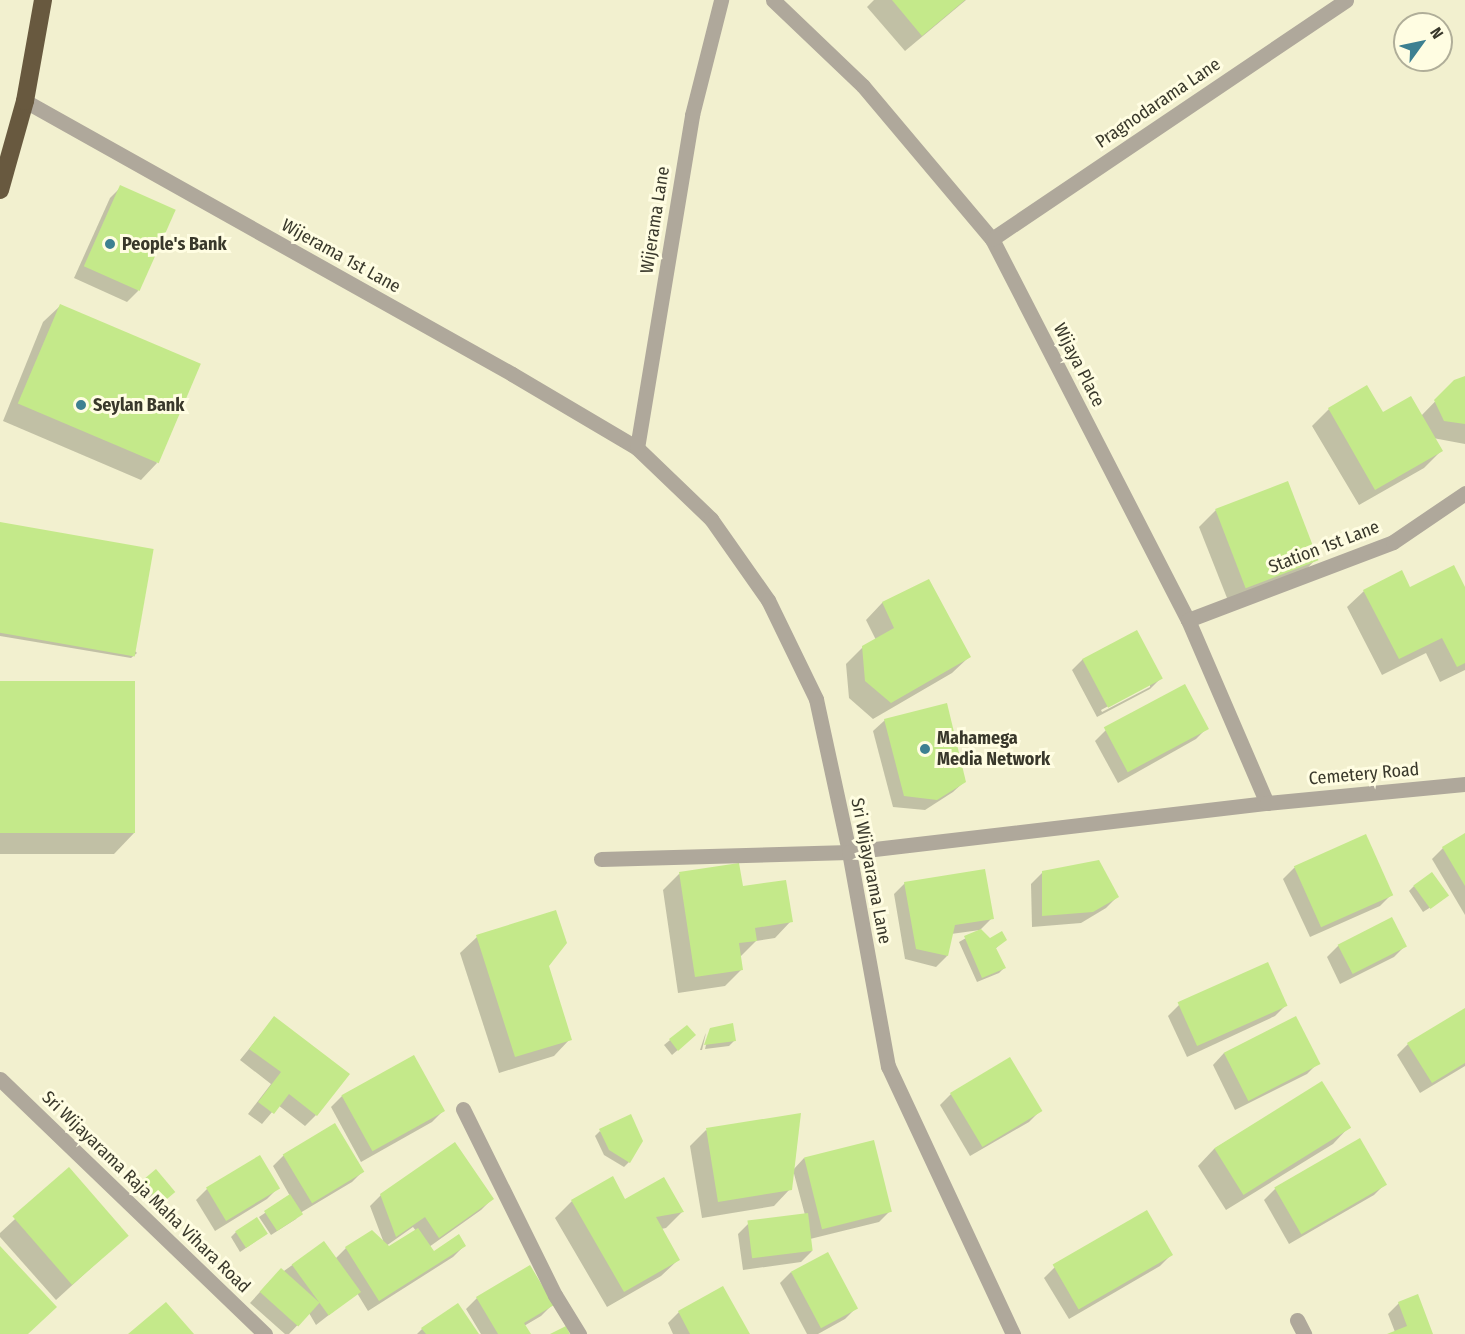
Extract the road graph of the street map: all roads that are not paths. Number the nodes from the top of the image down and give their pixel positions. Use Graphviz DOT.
graph roads {
  1 [pos="43,0"];
  2 [pos="721,0"];
  3 [pos="773,0"];
  4 [pos="1346,0"];
  5 [pos="25,101"];
  6 [pos="0,190"];
  7 [pos="992,239"];
  8 [pos="637,448"];
  9 [pos="1465,493"];
  10 [pos="1188,620"];
  11 [pos="1465,784"];
  12 [pos="1267,803"];
  13 [pos="849,852"];
  14 [pos="601,859"];
  15 [pos="0,1079"];
  16 [pos="462,1109"];
  17 [pos="265,1334"];
  18 [pos="579,1334"];
  19 [pos="1013,1334"];
  1 -- 5 [label="highway"];
  2 -- 8 [label="street, Wijerama Lane"];
  3 -- 7 [label="street, Wijaya Place"];
  4 -- 7 [label="street, Pragnodarama Lane"];
  5 -- 6 [label="highway"];
  5 -- 8 [label="street, Wijerama 1st Lane"];
  7 -- 10 [label="street, Wijaya Place"];
  8 -- 13 [label="street, Sri Wijayarama Lane"];
  9 -- 10 [label="street, Station 1st Lane"];
  10 -- 12 [label="street, Wijaya Place"];
  11 -- 12 [label="street, Cemetery Road"];
  12 -- 13 [label="street, Cemetery Road"];
  13 -- 14 [label="street, Cemetery Road"];
  13 -- 19 [label="street, Sri Wijayarama Lane"];
  15 -- 17 [label="street, Sri Wijayarama Raja Maha Vihara Road"];
  16 -- 18 [label="street"];
}
